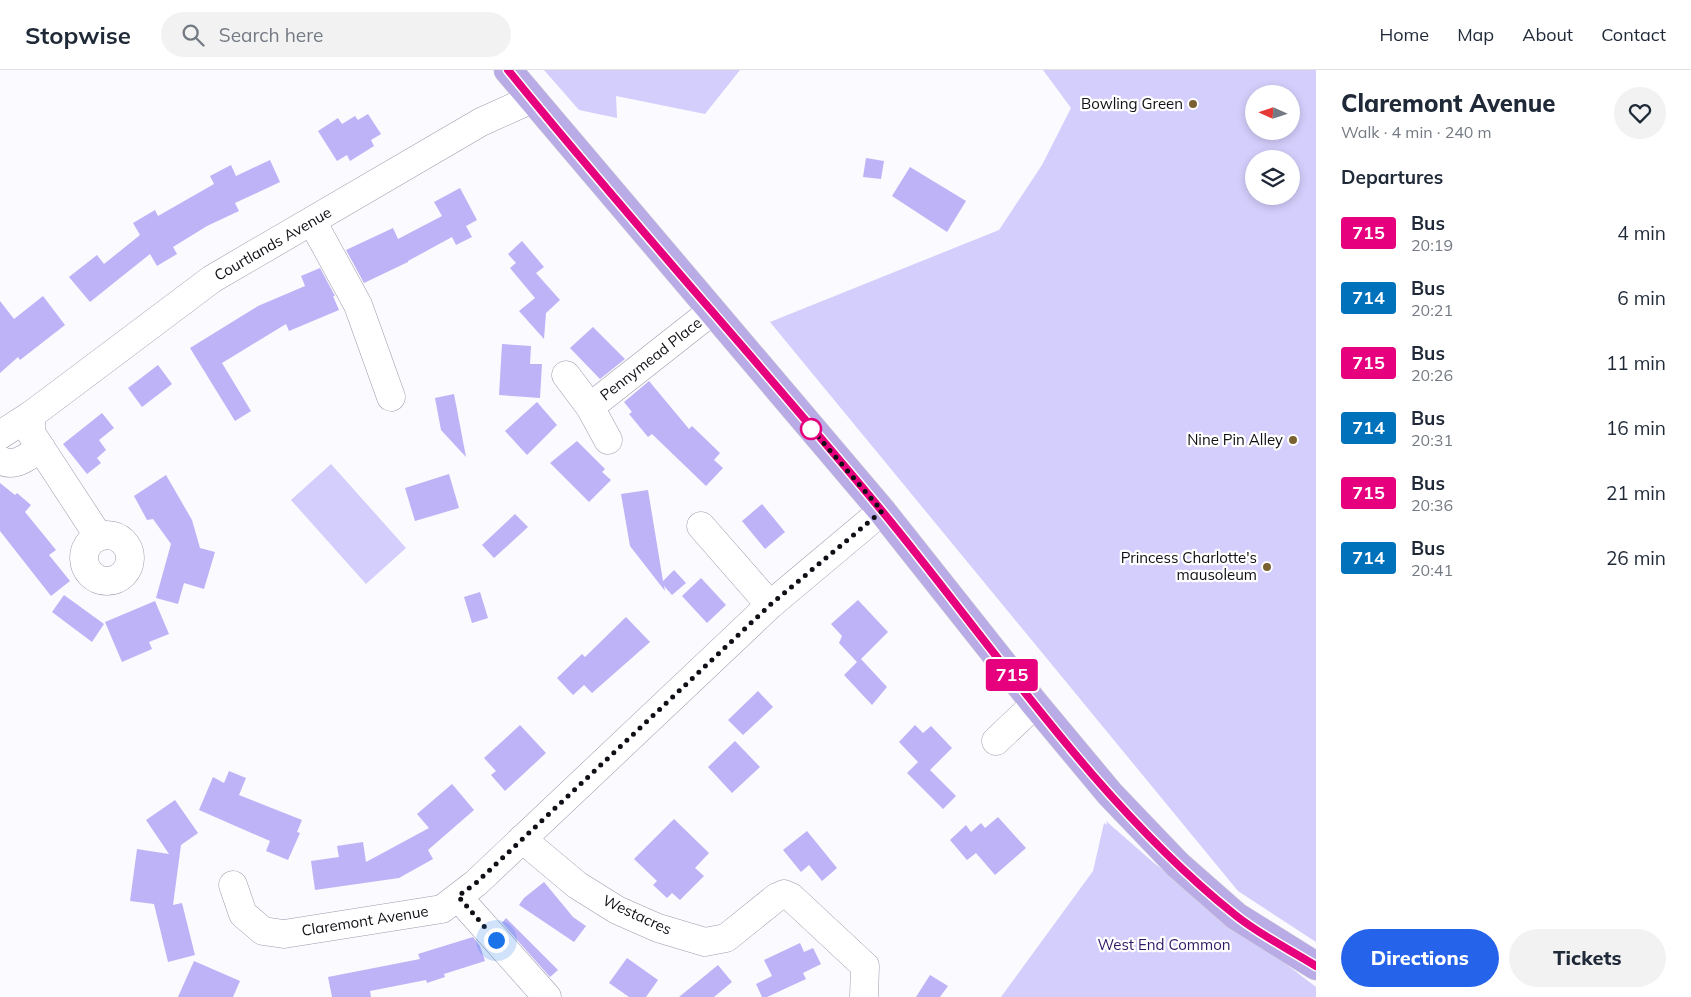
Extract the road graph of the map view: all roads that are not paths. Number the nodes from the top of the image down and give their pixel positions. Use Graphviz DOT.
graph roads {
  1 [pos="508,70"];
  2 [pos="532,99"];
  3 [pos="312,221"];
  4 [pos="712,311"];
  5 [pos="566,375"];
  6 [pos="391,397"];
  7 [pos="590,407"];
  8 [pos="31,415"];
  9 [pos="0,434"];
  10 [pos="608,440"];
  11 [pos="41,448"];
  12 [pos="0,460"];
  13 [pos="882,511"];
  14 [pos="700,526"];
  15 [pos="99,536"];
  16 [pos="770,605"];
  17 [pos="1034,704"];
  18 [pos="996,742"];
  19 [pos="522,839"];
  20 [pos="233,885"];
  21 [pos="458,896"];
  22 [pos="1316,966"];
  23 [pos="547,997"];
  24 [pos="864,997"];
  1 -- 2 [label="main road"];
  2 -- 3 [label="street, Courtlands Avenue"];
  2 -- 4 [label="main road"];
  3 -- 6 [label="street"];
  3 -- 8 [label="street, Courtlands Avenue"];
  4 -- 7 [label="street, Pennymead Place"];
  4 -- 13 [label="main road"];
  5 -- 7 [label="street, Pennymead Place"];
  7 -- 10 [label="street, Pennymead Place"];
  8 -- 9 [label="street, Courtlands Avenue"];
  8 -- 11 [label="street"];
  11 -- 12 [label="street"];
  11 -- 15 [label="street"];
  13 -- 16 [label="street, Claremont Avenue"];
  13 -- 17 [label="main road"];
  14 -- 16 [label="street"];
  16 -- 19 [label="street, Claremont Avenue"];
  17 -- 18 [label="street"];
  17 -- 22 [label="main road"];
  19 -- 21 [label="street, Claremont Avenue"];
  19 -- 24 [label="street, Westacres"];
  20 -- 21 [label="street, Claremont Avenue"];
  21 -- 23 [label="street"];
}
